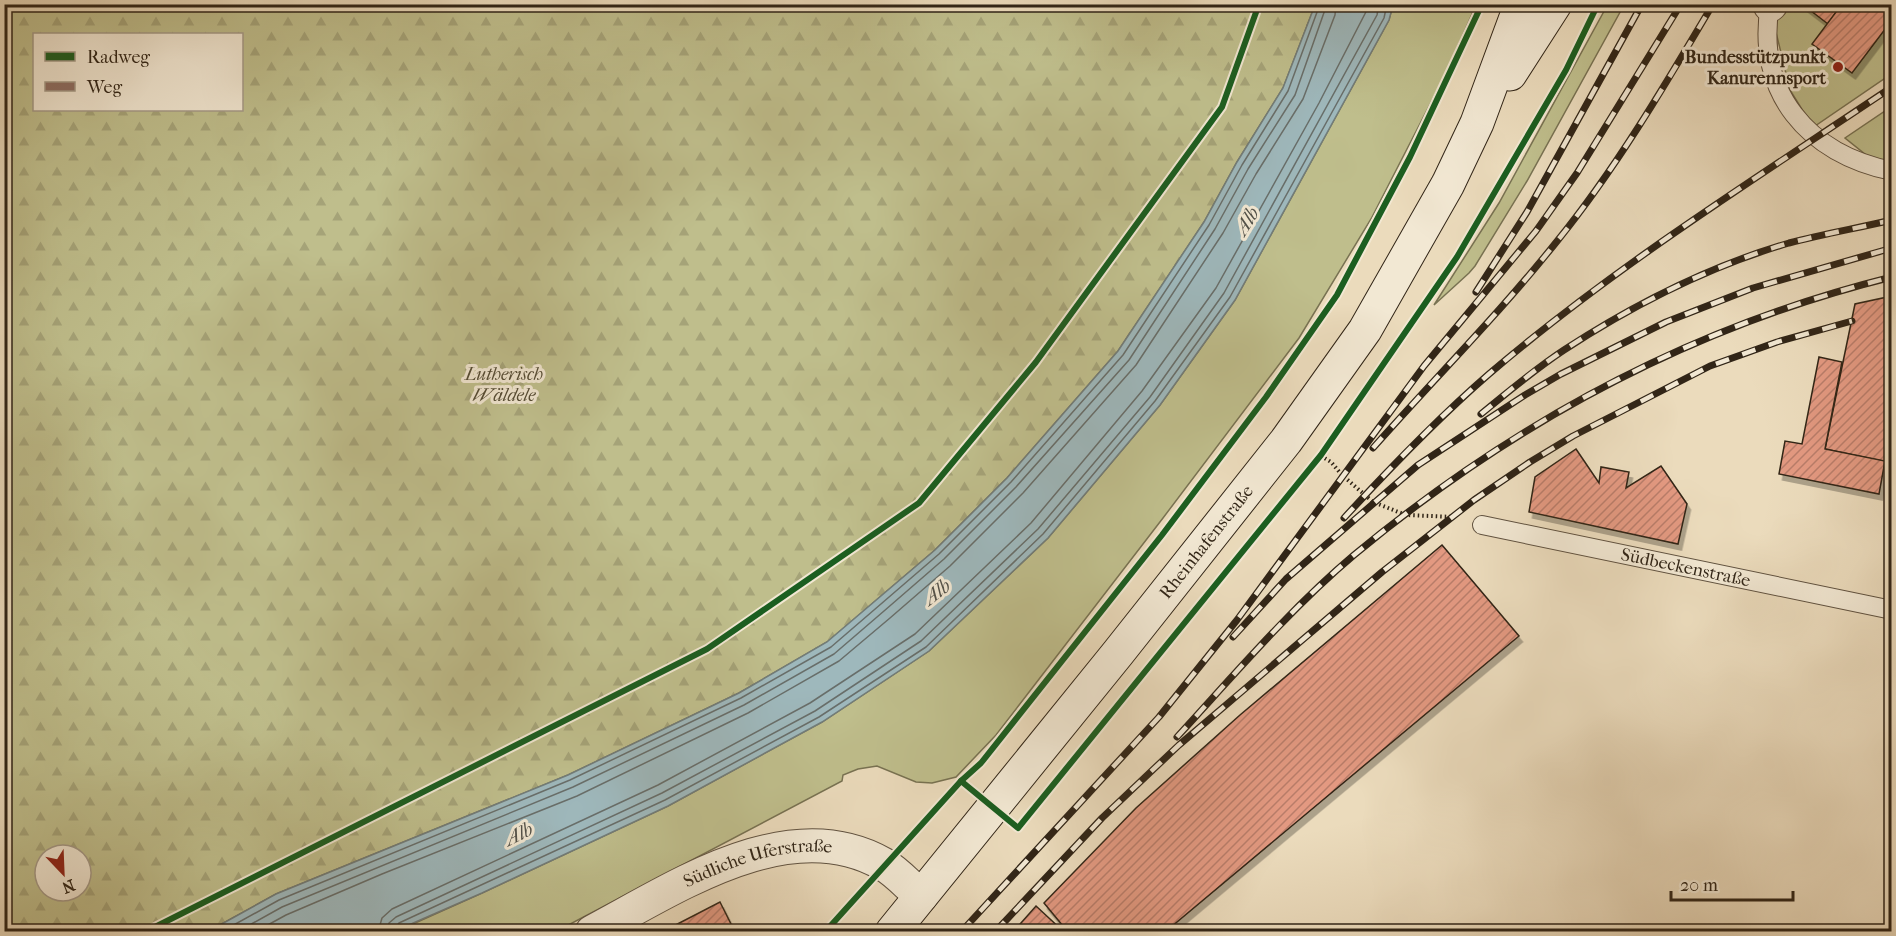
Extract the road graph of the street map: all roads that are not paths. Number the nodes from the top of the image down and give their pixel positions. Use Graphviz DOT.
graph roads {
  1 [pos="1521,4"];
  2 [pos="1555,4"];
  3 [pos="1771,5"];
  4 [pos="1478,123"];
  5 [pos="1892,171"];
  6 [pos="1482,525"];
  7 [pos="1892,610"];
  8 [pos="921,896"];
  9 [pos="592,932"];
  10 [pos="892,932"];
  1 -- 4 [label="main road, Rheinhafenstraße"];
  2 -- 4 [label="main road, Rheinhafenstraße"];
  3 -- 5 [label="lane"];
  4 -- 8 [label="main road, Rheinhafenstraße"];
  6 -- 7 [label="lane, Südbeckenstraße"];
  8 -- 9 [label="main road, Südliche Uferstraße"];
  8 -- 10 [label="main road, Rheinhafenstraße"];
}
